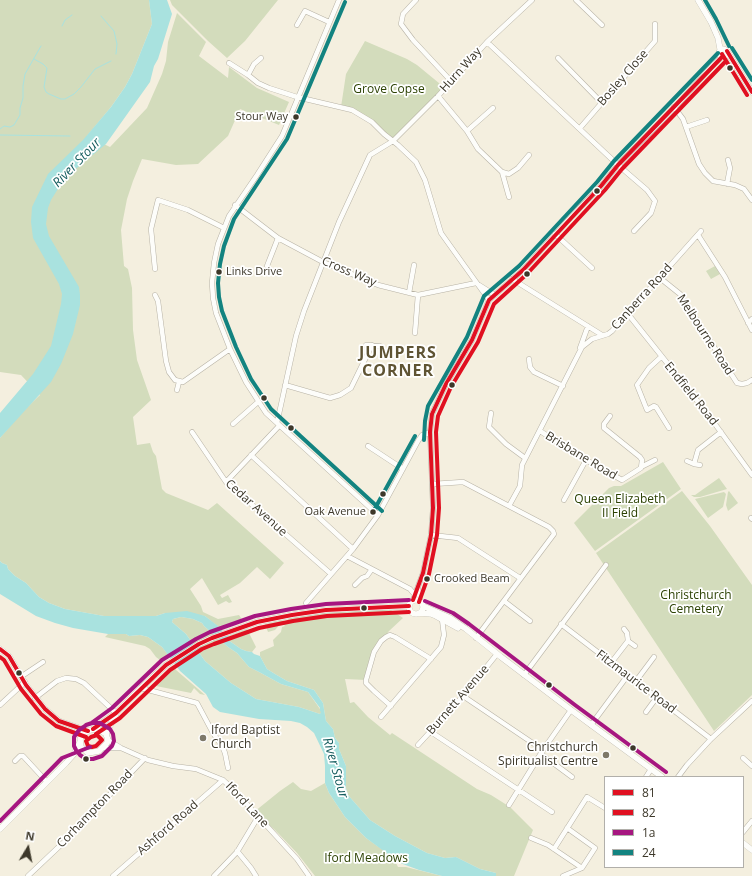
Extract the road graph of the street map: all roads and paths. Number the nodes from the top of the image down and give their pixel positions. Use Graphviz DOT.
graph roads {
  1 [pos="339,0"];
  2 [pos="416,0"];
  3 [pos="532,0"];
  4 [pos="576,0"];
  5 [pos="698,0"];
  6 [pos="329,22"];
  7 [pos="602,24"];
  8 [pos="655,24"];
  9 [pos="297,25"];
  10 [pos="487,42"];
  11 [pos="723,53"];
  12 [pos="261,58"];
  13 [pos="558,58"];
  14 [pos="229,63"];
  15 [pos="248,75"];
  16 [pos="451,81"];
  17 [pos="752,92"];
  18 [pos="438,96"];
  19 [pos="297,97"];
  20 [pos="602,103"];
  21 [pos="674,107"];
  22 [pos="492,108"];
  23 [pos="707,120"];
  24 [pos="686,127"];
  25 [pos="580,128"];
  26 [pos="467,131"];
  27 [pos="393,141"];
  28 [pos="529,155"];
  29 [pos="728,160"];
  30 [pos="618,165"];
  31 [pos="502,172"];
  32 [pos="727,184"];
  33 [pos="509,197"];
  34 [pos="752,200"];
  35 [pos="235,205"];
  36 [pos="224,228"];
  37 [pos="634,232"];
  38 [pos="555,234"];
  39 [pos="278,238"];
  40 [pos="323,262"];
  41 [pos="414,265"];
  42 [pos="267,266"];
  43 [pos="592,268"];
  44 [pos="155,269"];
  45 [pos="660,278"];
  46 [pos="512,279"];
  47 [pos="476,283"];
  48 [pos="409,293"];
  49 [pos="155,295"];
  50 [pos="495,295"];
  51 [pos="418,296"];
  52 [pos="489,300"];
  53 [pos="628,314"];
  54 [pos="752,319"];
  55 [pos="748,323"];
  56 [pos="588,326"];
  57 [pos="752,330"];
  58 [pos="415,333"];
  59 [pos="602,335"];
  60 [pos="366,345"];
  61 [pos="372,345"];
  62 [pos="380,346"];
  63 [pos="230,349"];
  64 [pos="577,355"];
  65 [pos="661,356"];
  66 [pos="529,359"];
  67 [pos="752,380"];
  68 [pos="179,382"];
  69 [pos="285,385"];
  70 [pos="562,386"];
  71 [pos="177,390"];
  72 [pos="258,402"];
  73 [pos="490,413"];
  74 [pos="610,416"];
  75 [pos="233,424"];
  76 [pos="278,425"];
  77 [pos="669,428"];
  78 [pos="540,431"];
  79 [pos="192,432"];
  80 [pos="430,432"];
  81 [pos="721,432"];
  82 [pos="420,439"];
  83 [pos="430,440"];
  84 [pos="368,446"];
  85 [pos="251,455"];
  86 [pos="525,458"];
  87 [pos="586,460"];
  88 [pos="654,460"];
  89 [pos="687,461"];
  90 [pos="694,464"];
  91 [pos="700,465"];
  92 [pos="642,467"];
  93 [pos="403,469"];
  94 [pos="751,471"];
  95 [pos="226,482"];
  96 [pos="433,484"];
  97 [pos="564,500"];
  98 [pos="509,506"];
  99 [pos="378,515"];
  100 [pos="431,535"];
  101 [pos="353,549"];
  102 [pos="347,556"];
  103 [pos="606,565"];
  104 [pos="372,569"];
  105 [pos="331,574"];
  106 [pos="520,578"];
  107 [pos="355,585"];
  108 [pos="418,588"];
  109 [pos="414,597"];
  110 [pos="504,601"];
  111 [pos="306,603"];
  112 [pos="422,604"];
  113 [pos="409,606"];
  114 [pos="420,613"];
  115 [pos="442,619"];
  116 [pos="449,620"];
  117 [pos="530,621"];
  118 [pos="561,624"];
  119 [pos="624,629"];
  120 [pos="444,632"];
  121 [pos="476,638"];
  122 [pos="628,641"];
  123 [pos="635,646"];
  124 [pos="0,649"];
  125 [pos="497,654"];
  126 [pos="654,657"];
  127 [pos="431,659"];
  128 [pos="43,662"];
  129 [pos="611,663"];
  130 [pos="524,674"];
  131 [pos="628,675"];
  132 [pos="22,676"];
  133 [pos="636,681"];
  134 [pos="25,682"];
  135 [pos="141,688"];
  136 [pos="463,696"];
  137 [pos="656,697"];
  138 [pos="35,698"];
  139 [pos="752,701"];
  140 [pos="0,705"];
  141 [pos="391,706"];
  142 [pos="571,710"];
  143 [pos="646,712"];
  144 [pos="116,713"];
  145 [pos="382,717"];
  146 [pos="591,725"];
  147 [pos="72,726"];
  148 [pos="90,730"];
  149 [pos="431,732"];
  150 [pos="107,737"];
  151 [pos="711,739"];
  152 [pos="80,741"];
  153 [pos="418,745"];
  154 [pos="103,748"];
  155 [pos="121,748"];
  156 [pos="84,751"];
  157 [pos="542,752"];
  158 [pos="74,754"];
  159 [pos="145,758"];
  160 [pos="743,758"];
  161 [pos="14,761"];
  162 [pos="752,766"];
  163 [pos="228,768"];
  164 [pos="651,769"];
  165 [pos="647,776"];
  166 [pos="661,776"];
  167 [pos="679,776"];
  168 [pos="572,777"];
  169 [pos="223,780"];
  170 [pos="47,782"];
  171 [pos="518,790"];
  172 [pos="509,805"];
  173 [pos="604,807"];
  174 [pos="552,812"];
  175 [pos="258,817"];
  176 [pos="752,821"];
  177 [pos="567,828"];
  178 [pos="0,829"];
  179 [pos="744,831"];
  180 [pos="532,838"];
  181 [pos="744,844"];
  182 [pos="554,848"];
  183 [pos="752,850"];
  184 [pos="237,851"];
  185 [pos="582,868"];
  186 [pos="28,876"];
  187 [pos="113,876"];
  188 [pos="214,876"];
  189 [pos="256,876"];
  190 [pos="309,876"];
  191 [pos="563,876"];
  1 -- 6 [label="street"];
  2 -- 16 [label="street"];
  3 -- 10 [label="street, Hurn Way"];
  4 -- 7 [label="street"];
  5 -- 11 [label="main road"];
  6 -- 9 [label="street"];
  6 -- 19 [label="street"];
  8 -- 20 [label="street, Bosley Close"];
  10 -- 16 [label="street, Hurn Way"];
  10 -- 25 [label="street"];
  11 -- 17 [label="main road"];
  11 -- 21 [label="street"];
  12 -- 15 [label="street"];
  13 -- 20 [label="street"];
  14 -- 15 [label="street"];
  15 -- 19 [label="street"];
  16 -- 18 [label="street, Hurn Way"];
  18 -- 26 [label="street"];
  18 -- 27 [label="street, Hurn Way"];
  19 -- 27 [label="street"];
  19 -- 35 [label="street"];
  20 -- 25 [label="street, Bosley Close"];
  21 -- 24 [label="street"];
  21 -- 30 [label="street"];
  22 -- 26 [label="street"];
  23 -- 24 [label="street"];
  24 -- 32 [label="street"];
  25 -- 30 [label="street"];
  26 -- 31 [label="street"];
  27 -- 40 [label="street, Hurn Way"];
  27 -- 47 [label="street"];
  28 -- 31 [label="street"];
  29 -- 32 [label="street"];
  30 -- 37 [label="street"];
  30 -- 38 [label="street"];
  31 -- 33 [label="street"];
  32 -- 34 [label="street"];
  35 -- 36 [label="street"];
  35 -- 39 [label="street, Cross Way"];
  36 -- 44 [label="street"];
  36 -- 63 [label="street"];
  38 -- 43 [label="street"];
  38 -- 46 [label="street"];
  39 -- 40 [label="street, Cross Way"];
  39 -- 42 [label="street"];
  40 -- 48 [label="street, Cross Way"];
  40 -- 69 [label="street, Hurn Way"];
  41 -- 48 [label="street"];
  45 -- 53 [label="street, Canberra Road"];
  45 -- 55 [label="street, Canberra Road"];
  45 -- 67 [label="street, Melbourne Road"];
  46 -- 50 [label="street"];
  46 -- 56 [label="street"];
  47 -- 50 [label="street"];
  47 -- 51 [label="street"];
  47 -- 52 [label="street"];
  48 -- 51 [label="street, Cross Way"];
  49 -- 68 [label="street"];
  50 -- 52 [label="street"];
  51 -- 58 [label="street"];
  52 -- 80 [label="street"];
  53 -- 59 [label="street, Canberra Road"];
  53 -- 65 [label="street, Endfield Road"];
  54 -- 55 [label="street"];
  55 -- 57 [label="street"];
  56 -- 59 [label="street"];
  56 -- 64 [label="street, Canberra Road"];
  59 -- 64 [label="street, Canberra Road"];
  60 -- 61 [label="street"];
  61 -- 62 [label="street"];
  61 -- 69 [label="street"];
  63 -- 68 [label="street"];
  63 -- 72 [label="street"];
  64 -- 70 [label="street, Canberra Road"];
  65 -- 77 [label="street"];
  65 -- 81 [label="street, Endfield Road"];
  66 -- 70 [label="street"];
  68 -- 71 [label="street"];
  69 -- 76 [label="street, Hurn Way"];
  70 -- 78 [label="street, Canberra Road"];
  72 -- 75 [label="street"];
  72 -- 76 [label="street"];
  73 -- 86 [label="street"];
  74 -- 92 [label="street"];
  76 -- 85 [label="street"];
  76 -- 99 [label="street"];
  78 -- 86 [label="street, Canberra Road"];
  78 -- 87 [label="street, Brisbane Road"];
  79 -- 95 [label="street, Cedar Avenue"];
  80 -- 82 [label="street"];
  80 -- 83 [label="street"];
  81 -- 90 [label="street"];
  81 -- 94 [label="street, Endfield Road"];
  82 -- 83 [label="street"];
  82 -- 93 [label="street"];
  83 -- 96 [label="street"];
  84 -- 93 [label="street"];
  85 -- 95 [label="street"];
  85 -- 101 [label="street"];
  86 -- 98 [label="street, Canberra Road"];
  87 -- 92 [label="street, Brisbane Road"];
  87 -- 97 [label="street"];
  88 -- 92 [label="street, Brisbane Road"];
  89 -- 90 [label="street"];
  90 -- 91 [label="street"];
  93 -- 99 [label="street"];
  95 -- 105 [label="street, Cedar Avenue"];
  96 -- 98 [label="street"];
  96 -- 100 [label="street"];
  98 -- 106 [label="street"];
  99 -- 101 [label="street"];
  100 -- 106 [label="street"];
  100 -- 108 [label="street"];
  101 -- 102 [label="street"];
  102 -- 104 [label="street"];
  102 -- 105 [label="street"];
  103 -- 118 [label="street"];
  104 -- 107 [label="street"];
  104 -- 109 [label="street"];
  105 -- 111 [label="street"];
  106 -- 110 [label="street"];
  108 -- 109 [label="street"];
  108 -- 112 [label="street"];
  109 -- 112 [label="main road"];
  109 -- 113 [label="main road"];
  110 -- 117 [label="street"];
  110 -- 121 [label="street"];
  112 -- 114 [label="main road"];
  112 -- 116 [label="main road"];
  113 -- 114 [label="main road"];
  113 -- 135 [label="main road"];
  114 -- 115 [label="main road"];
  115 -- 116 [label="main road"];
  115 -- 120 [label="street"];
  116 -- 120 [label="street"];
  116 -- 121 [label="main road"];
  118 -- 129 [label="street, Fitzmaurice Road"];
  118 -- 130 [label="street"];
  119 -- 122 [label="street"];
  120 -- 127 [label="street"];
  121 -- 125 [label="main road"];
  122 -- 123 [label="street"];
  122 -- 129 [label="street"];
  124 -- 132 [label="main road"];
  125 -- 130 [label="main road"];
  125 -- 136 [label="street, Burnett Avenue"];
  126 -- 133 [label="street"];
  127 -- 141 [label="street"];
  127 -- 141 [label="street"];
  128 -- 132 [label="street"];
  129 -- 131 [label="street, Fitzmaurice Road"];
  130 -- 142 [label="main road"];
  131 -- 133 [label="street, Fitzmaurice Road"];
  131 -- 146 [label="street"];
  132 -- 134 [label="main road"];
  133 -- 137 [label="street, Fitzmaurice Road"];
  134 -- 138 [label="main road"];
  134 -- 140 [label="street"];
  135 -- 144 [label="main road"];
  135 -- 163 [label="street"];
  136 -- 149 [label="street, Burnett Avenue"];
  136 -- 157 [label="street"];
  137 -- 143 [label="street"];
  137 -- 151 [label="street, Fitzmaurice Road"];
  138 -- 144 [label="street"];
  138 -- 147 [label="main road"];
  139 -- 151 [label="street"];
  141 -- 145 [label="street"];
  142 -- 146 [label="main road"];
  142 -- 157 [label="street"];
  144 -- 148 [label="main road"];
  144 -- 150 [label="main road"];
  146 -- 164 [label="main road"];
  147 -- 148 [label="main road"];
  147 -- 152 [label="main road"];
  148 -- 150 [label="main road"];
  148 -- 152 [label="main road"];
  149 -- 153 [label="street, Burnett Avenue"];
  149 -- 171 [label="street"];
  150 -- 154 [label="main road"];
  150 -- 155 [label="street, Iford Lane"];
  151 -- 167 [label="street"];
  152 -- 156 [label="main road"];
  152 -- 158 [label="main road"];
  154 -- 155 [label="street, Iford Lane"];
  154 -- 156 [label="main road"];
  155 -- 159 [label="street, Iford Lane"];
  156 -- 158 [label="main road"];
  157 -- 168 [label="street"];
  157 -- 171 [label="street"];
  158 -- 170 [label="main road"];
  159 -- 169 [label="street, Iford Lane"];
  159 -- 186 [label="street, Corhampton Road"];
  160 -- 162 [label="street"];
  161 -- 170 [label="street"];
  164 -- 165 [label="street"];
  164 -- 166 [label="main road"];
  169 -- 175 [label="street, Iford Lane"];
  169 -- 187 [label="street, Ashford Road"];
  170 -- 178 [label="main road"];
  171 -- 172 [label="street"];
  171 -- 174 [label="street"];
  173 -- 177 [label="street"];
  175 -- 184 [label="street"];
  175 -- 190 [label="street, Iford Lane"];
  176 -- 179 [label="street"];
  177 -- 182 [label="street"];
  177 -- 185 [label="street"];
  180 -- 182 [label="street"];
  181 -- 183 [label="main road"];
  182 -- 185 [label="street"];
  184 -- 188 [label="street"];
  184 -- 189 [label="street"];
  185 -- 191 [label="street"];
}
